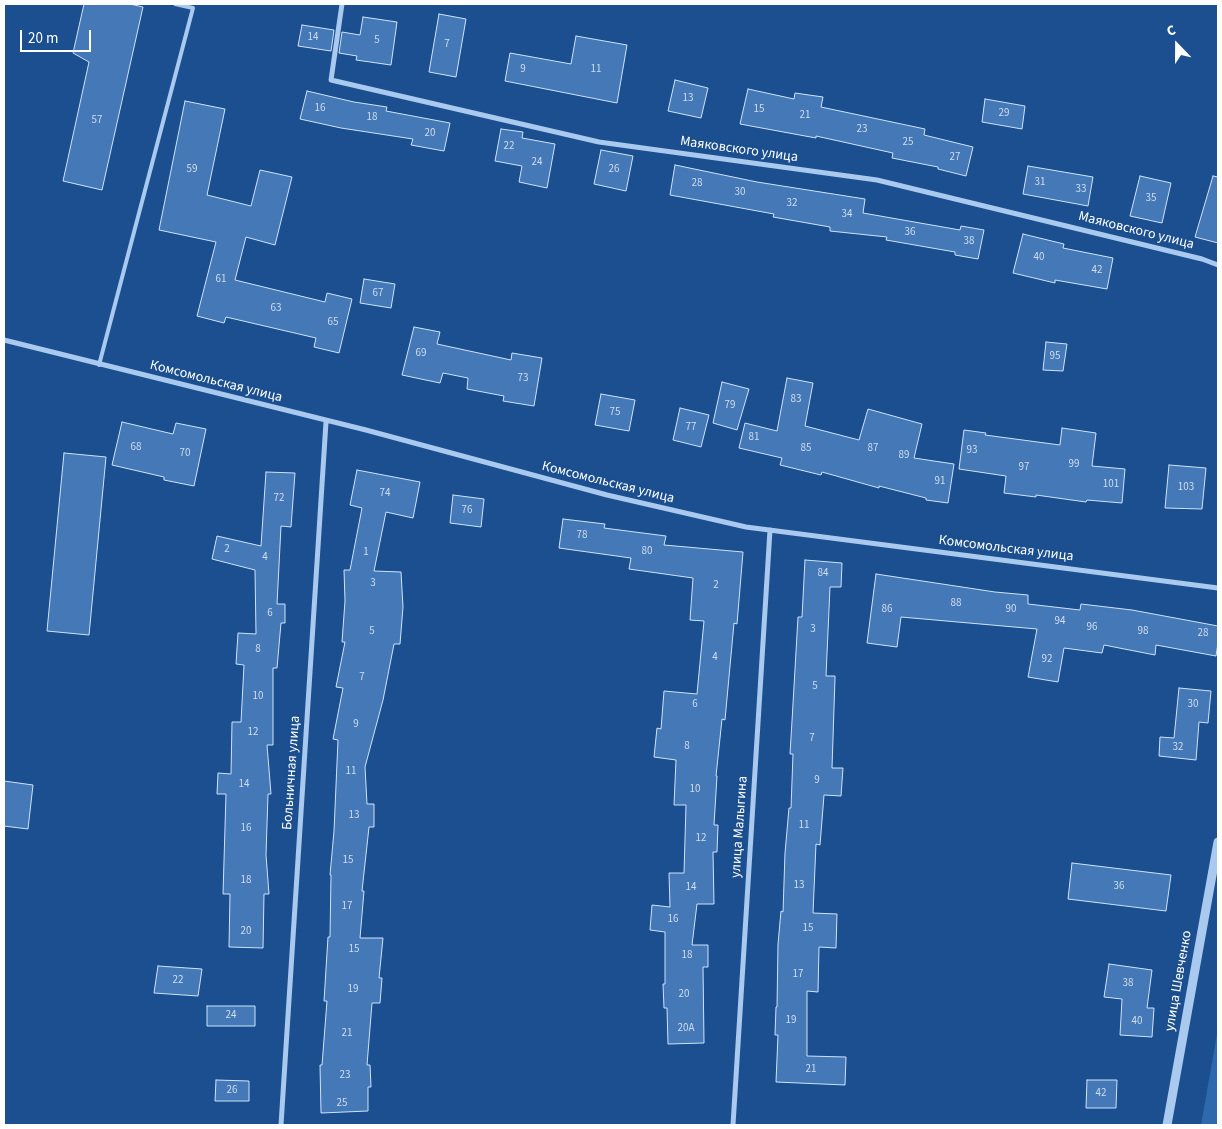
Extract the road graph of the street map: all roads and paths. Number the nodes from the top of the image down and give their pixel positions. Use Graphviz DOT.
graph roads {
  1 [pos="175,4"];
  2 [pos="342,4"];
  3 [pos="1218,265"];
  4 [pos="4,340"];
  5 [pos="100,364"];
  6 [pos="326,422"];
  7 [pos="770,530"];
  8 [pos="1218,588"];
  9 [pos="1218,842"];
  10 [pos="281,1125"];
  11 [pos="734,1125"];
  12 [pos="1167,1125"];
  1 -- 5 [label="lane"];
  2 -- 3 [label="street, Маяковского улица"];
  4 -- 5 [label="street, Комсомольская улица"];
  5 -- 6 [label="street, Комсомольская улица"];
  6 -- 7 [label="street, Комсомольская улица"];
  6 -- 10 [label="street, Больничная улица"];
  7 -- 8 [label="street, Комсомольская улица"];
  7 -- 11 [label="street, улица Малыгина"];
  9 -- 12 [label="street, улица Шевченко"];
}
